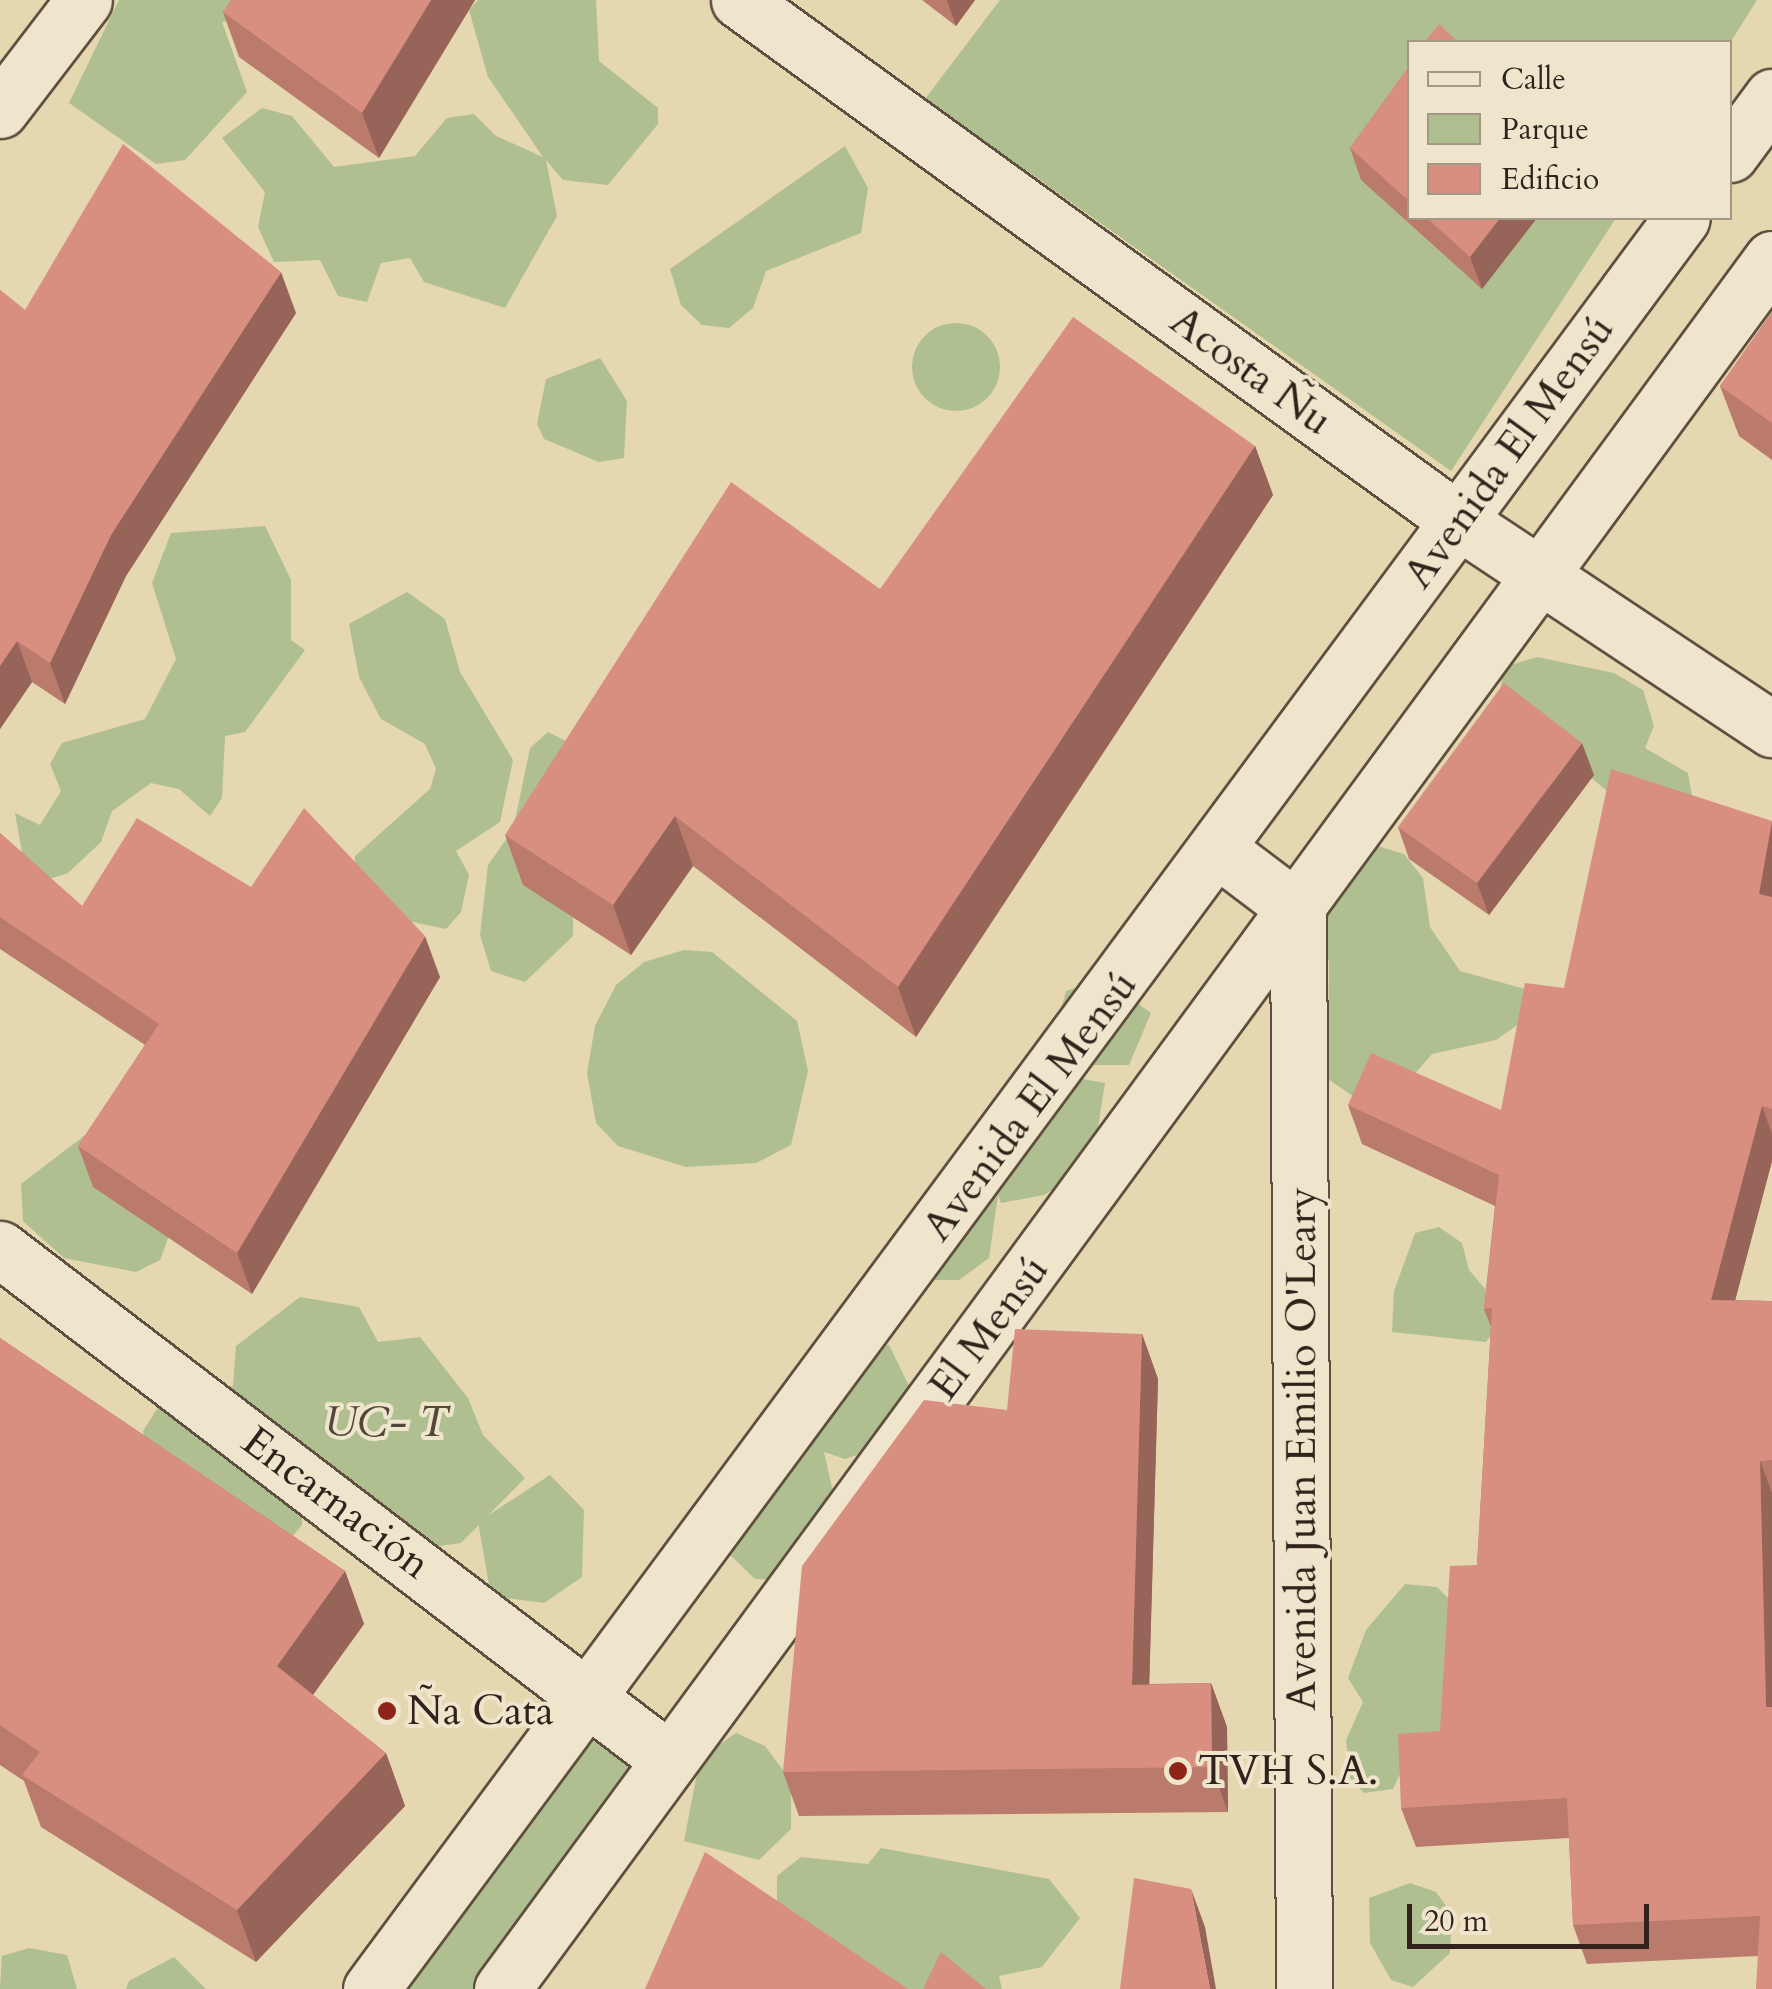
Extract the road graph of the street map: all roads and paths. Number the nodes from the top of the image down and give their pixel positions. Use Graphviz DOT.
graph roads {
  1 [pos="84,0"];
  2 [pos="739,0"];
  3 [pos="1772,97"];
  4 [pos="0,110"];
  5 [pos="1732,151"];
  6 [pos="1681,220"];
  7 [pos="1772,259"];
  8 [pos="1458,520"];
  9 [pos="1546,573"];
  10 [pos="1772,729"];
  11 [pos="1220,851"];
  12 [pos="1298,910"];
  13 [pos="0,1249"];
  14 [pos="591,1696"];
  15 [pos="669,1760"];
  16 [pos="371,1989"];
  17 [pos="502,1989"];
  18 [pos="1304,1989"];
  1 -- 4 [label="street"];
  2 -- 8 [label="street, Acosta Ñu"];
  3 -- 5 [label="street"];
  6 -- 8 [label="street, Avenida El Mensú"];
  7 -- 9 [label="street"];
  8 -- 9 [label="street, Acosta Ñu"];
  8 -- 11 [label="street, Avenida El Mensú"];
  9 -- 10 [label="street, Acosta Ñu"];
  9 -- 12 [label="street"];
  11 -- 12 [label="street"];
  11 -- 14 [label="street, Avenida El Mensú"];
  12 -- 15 [label="street, El Mensú"];
  12 -- 18 [label="street, Avenida Juan Emilio O'Leary"];
  13 -- 14 [label="street, Encarnación"];
  14 -- 15 [label="street, Encarnación"];
  14 -- 16 [label="street, Avenida El Mensú"];
  15 -- 17 [label="street, El Mensú"];
}
